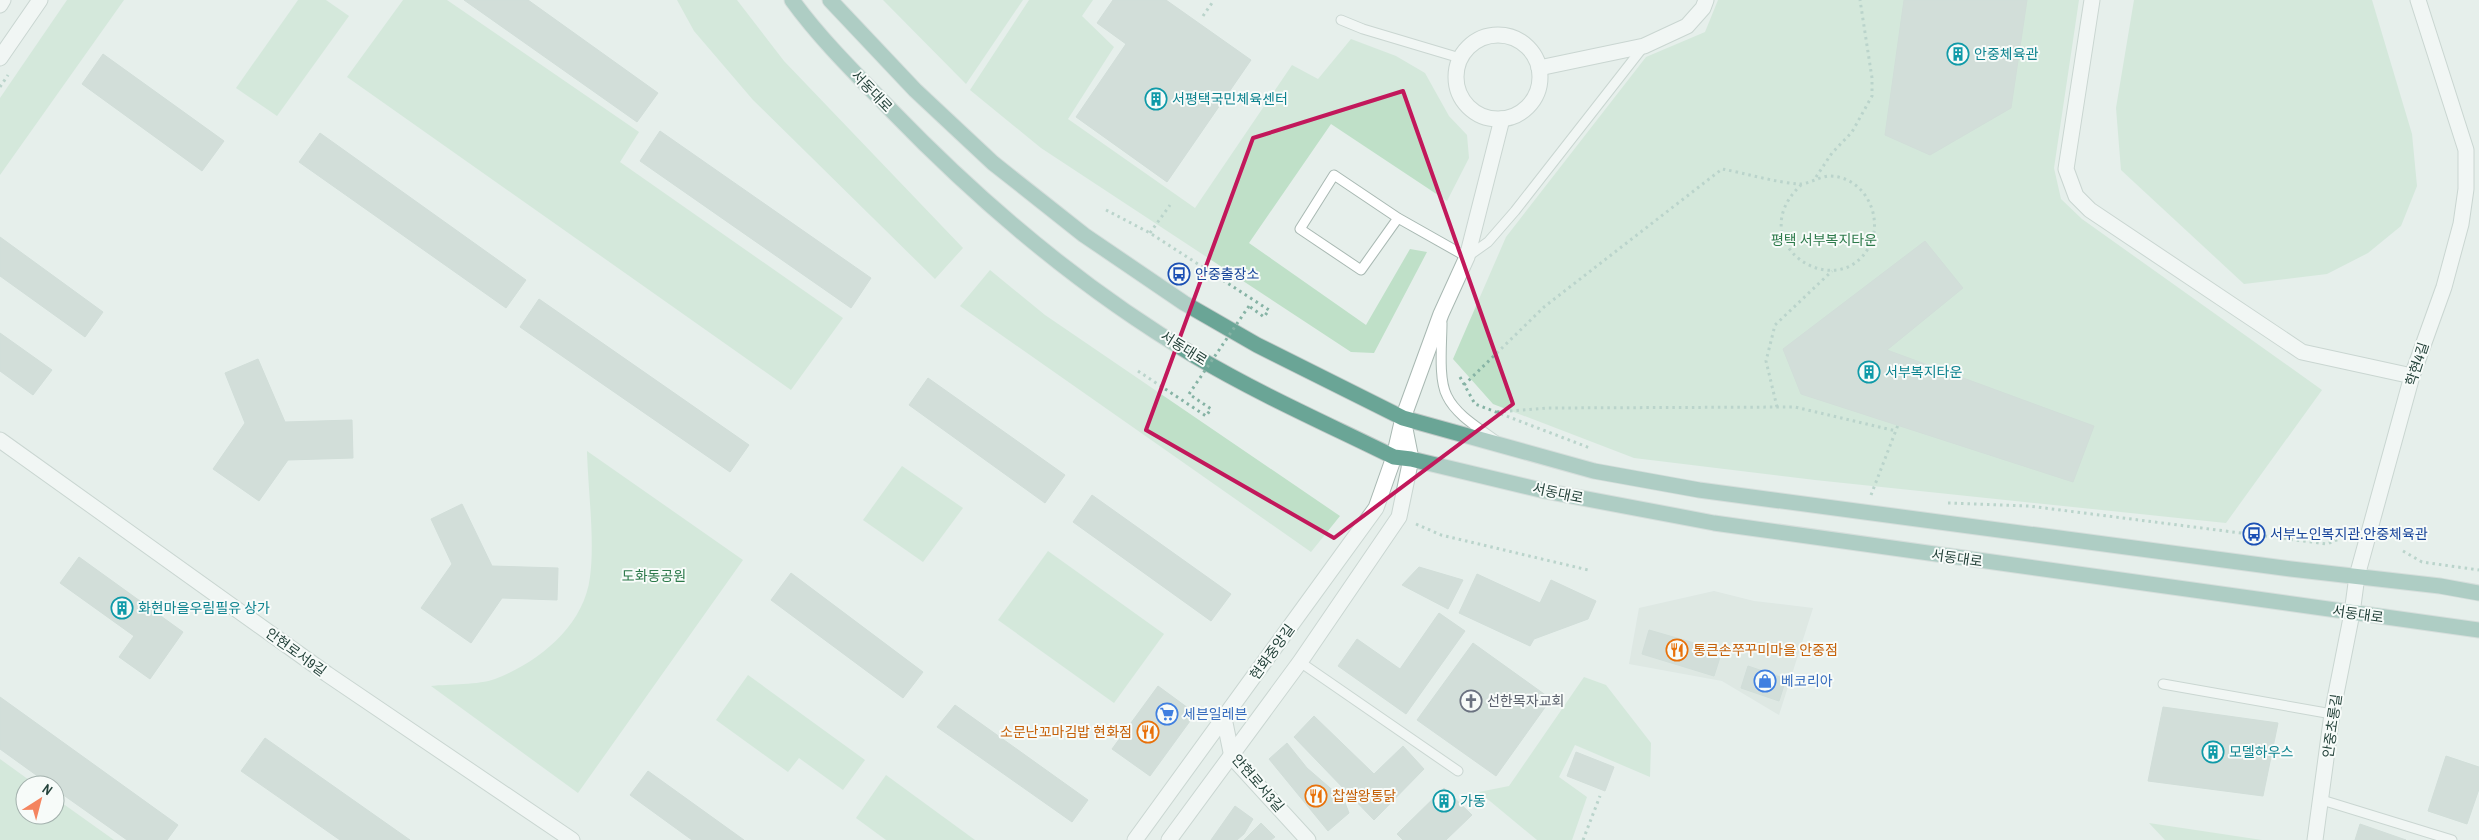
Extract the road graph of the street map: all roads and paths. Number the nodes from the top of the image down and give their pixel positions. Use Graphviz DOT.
graph roads {
  1 [pos="3,0"];
  2 [pos="40,0"];
  3 [pos="792,0"];
  4 [pos="830,0"];
  5 [pos="1214,0"];
  6 [pos="1706,0"];
  7 [pos="1860,0"];
  8 [pos="2092,0"];
  9 [pos="2418,0"];
  10 [pos="0,5"];
  11 [pos="1203,16"];
  12 [pos="1342,20"];
  13 [pos="1644,46"];
  14 [pos="0,58"];
  15 [pos="1460,58"];
  16 [pos="1539,68"];
  17 [pos="1502,119"];
  18 [pos="2466,150"];
  19 [pos="2479,162"];
  20 [pos="1816,178"];
  21 [pos="1802,184"];
  22 [pos="1170,205"];
  23 [pos="1106,210"];
  24 [pos="1398,218"];
  25 [pos="1150,233"];
  26 [pos="1467,257"];
  27 [pos="1832,270"];
  28 [pos="1441,314"];
  29 [pos="1138,371"];
  30 [pos="2412,376"];
  31 [pos="1460,377"];
  32 [pos="1464,385"];
  33 [pos="1777,408"];
  34 [pos="1494,412"];
  35 [pos="1403,418"];
  36 [pos="1898,425"];
  37 [pos="1896,431"];
  38 [pos="0,440"];
  39 [pos="1504,446"];
  40 [pos="1599,452"];
  41 [pos="1394,457"];
  42 [pos="1411,459"];
  43 [pos="1861,494"];
  44 [pos="1871,495"];
  45 [pos="1879,496"];
  46 [pos="1942,502"];
  47 [pos="1399,517"];
  48 [pos="2339,539"];
  49 [pos="2403,551"];
  50 [pos="1588,570"];
  51 [pos="2479,570"];
  52 [pos="2357,576"];
  53 [pos="2479,593"];
  54 [pos="2352,613"];
  55 [pos="2479,630"];
  56 [pos="1300,662"];
  57 [pos="2163,684"];
  58 [pos="2332,714"];
  59 [pos="1224,718"];
  60 [pos="1232,757"];
  61 [pos="1458,771"];
  62 [pos="1600,796"];
  63 [pos="2322,800"];
  64 [pos="572,840"];
  65 [pos="1135,840"];
  66 [pos="1169,840"];
  67 [pos="1308,840"];
  68 [pos="1583,840"];
  69 [pos="2316,840"];
  70 [pos="2452,840"];
  1 -- 10 [label="street"];
  2 -- 14 [label="street"];
  3 -- 41 [label="main road, 서동대로"];
  4 -- 35 [label="main road, 서동대로"];
  5 -- 11 [label="path"];
  6 -- 13 [label="street"];
  7 -- 20 [label="path"];
  8 -- 30 [label="street"];
  9 -- 18 [label="street, 학현4길"];
  12 -- 15 [label="lane"];
  13 -- 16 [label="street"];
  13 -- 26 [label="lane"];
  15 -- 16 [label="street"];
  15 -- 17 [label="street"];
  16 -- 17 [label="street"];
  17 -- 26 [label="street, 현화중앙길"];
  18 -- 19 [label="street, 학현4길"];
  18 -- 30 [label="street, 학현4길"];
  20 -- 21 [label="path"];
  20 -- 27 [label="path"];
  21 -- 27 [label="path"];
  21 -- 32 [label="path"];
  22 -- 25 [label="path"];
  23 -- 25 [label="path"];
  24 -- 24 [label="lane"];
  24 -- 26 [label="lane"];
  25 -- 29 [label="path, bridge"];
  26 -- 28 [label="street, 현화중앙길"];
  27 -- 33 [label="path"];
  28 -- 35 [label="street, 현화중앙길"];
  28 -- 39 [label="lane"];
  30 -- 52 [label="street, 학현4길"];
  31 -- 32 [label="path"];
  32 -- 34 [label="path"];
  33 -- 34 [label="path"];
  33 -- 37 [label="path"];
  34 -- 40 [label="path"];
  35 -- 39 [label="main road, 서동대로"];
  35 -- 41 [label="street, 현화중앙길"];
  35 -- 42 [label="street"];
  36 -- 37 [label="path"];
  37 -- 44 [label="path"];
  38 -- 64 [label="street, 안현로서9길"];
  39 -- 52 [label="main road, 서동대로"];
  41 -- 42 [label="main road, 서동대로"];
  41 -- 59 [label="street, 현화중앙길"];
  42 -- 47 [label="street"];
  42 -- 54 [label="main road, 서동대로"];
  43 -- 44 [label="path"];
  44 -- 45 [label="path"];
  46 -- 48 [label="path"];
  47 -- 50 [label="path"];
  47 -- 56 [label="street"];
  49 -- 51 [label="path"];
  52 -- 53 [label="main road, 서동대로"];
  52 -- 54 [label="street, 학현4길"];
  54 -- 55 [label="main road, 서동대로"];
  54 -- 58 [label="street, 안중초롱길"];
  56 -- 60 [label="street"];
  56 -- 61 [label="lane"];
  57 -- 58 [label="lane"];
  58 -- 63 [label="street, 안중초롱길"];
  59 -- 60 [label="street, 안현로서3길"];
  59 -- 65 [label="street, 현화중앙길"];
  60 -- 66 [label="street"];
  60 -- 67 [label="street, 안현로서3길"];
  62 -- 68 [label="path"];
  63 -- 69 [label="street, 안중초롱길"];
  63 -- 70 [label="lane"];
}
